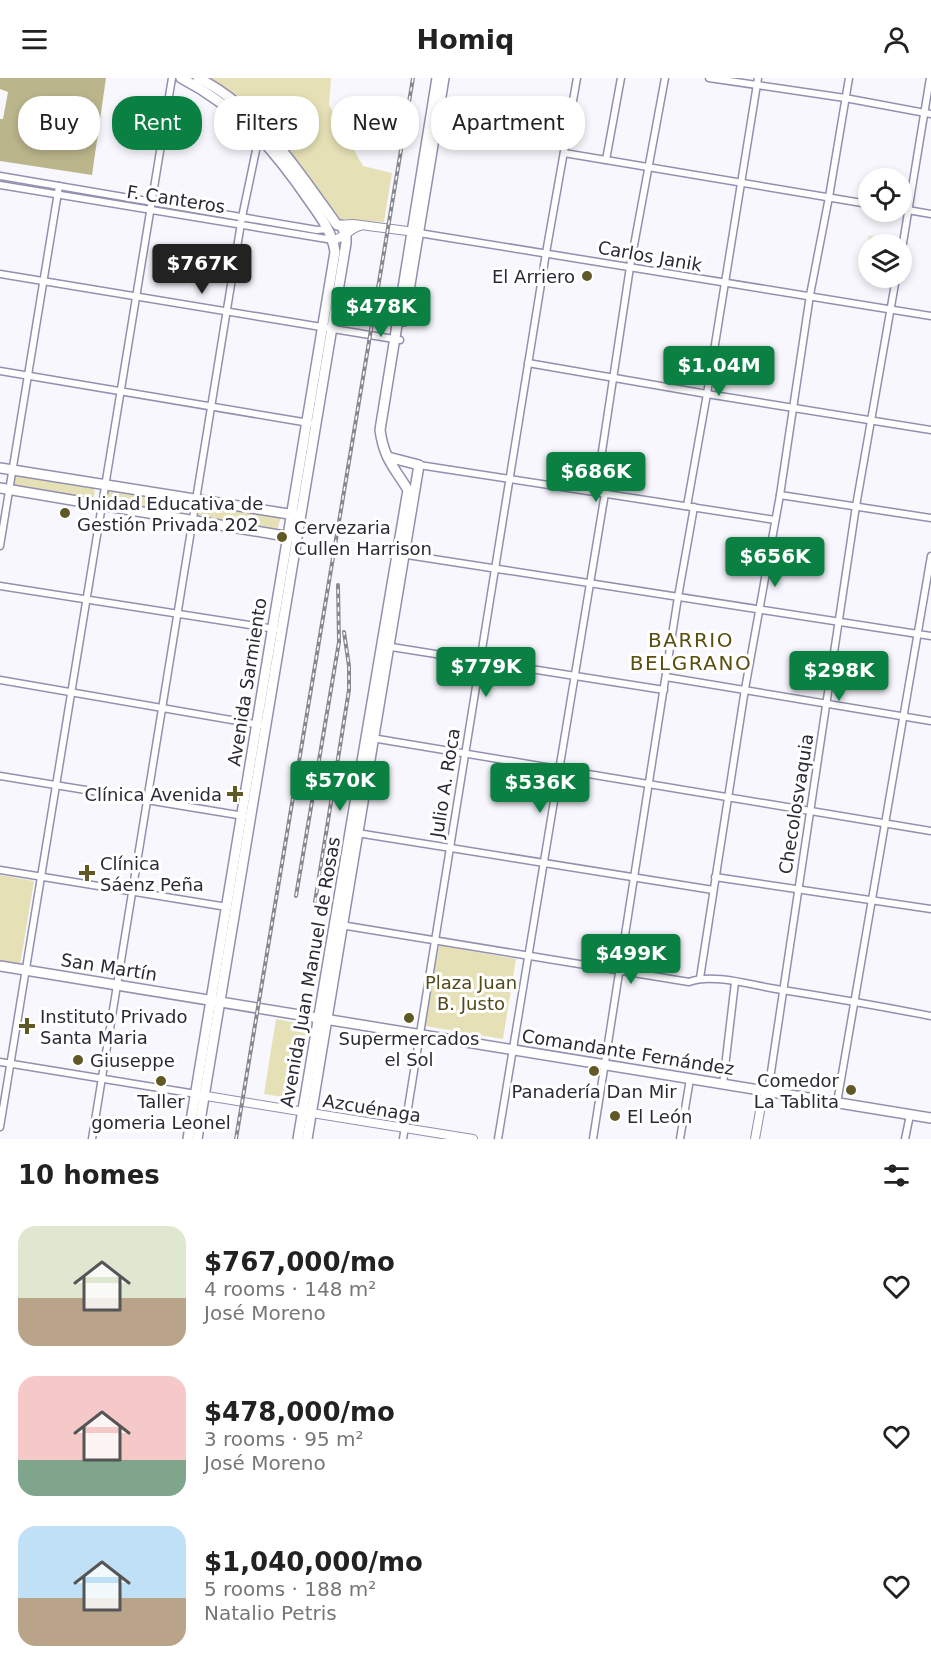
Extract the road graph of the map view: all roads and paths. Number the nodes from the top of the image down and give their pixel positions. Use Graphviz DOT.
graph roads {
  1 [pos="172,78"];
  2 [pos="181,78"];
  3 [pos="198,78"];
  4 [pos="437,78"];
  5 [pos="444,78"];
  6 [pos="577,78"];
  7 [pos="621,78"];
  8 [pos="665,78"];
  9 [pos="709,78"];
  10 [pos="849,78"];
  11 [pos="930,78"];
  12 [pos="757,82"];
  13 [pos="224,96"];
  14 [pos="214,97"];
  15 [pos="845,98"];
  16 [pos="928,114"];
  17 [pos="258,150"];
  18 [pos="280,150"];
  19 [pos="564,153"];
  20 [pos="606,160"];
  21 [pos="649,167"];
  22 [pos="0,176"];
  23 [pos="912,181"];
  24 [pos="740,182"];
  25 [pos="0,185"];
  26 [pos="59,186"];
  27 [pos="58,195"];
  28 [pos="829,197"];
  29 [pos="151,201"];
  30 [pos="858,202"];
  31 [pos="150,210"];
  32 [pos="912,211"];
  33 [pos="931,214"];
  34 [pos="242,217"];
  35 [pos="241,225"];
  36 [pos="336,226"];
  37 [pos="364,226"];
  38 [pos="416,232"];
  39 [pos="346,235"];
  40 [pos="333,240"];
  41 [pos="546,253"];
  42 [pos="630,267"];
  43 [pos="0,274"];
  44 [pos="43,281"];
  45 [pos="724,283"];
  46 [pos="894,288"];
  47 [pos="136,296"];
  48 [pos="810,296"];
  49 [pos="891,309"];
  50 [pos="227,311"];
  51 [pos="931,316"];
  52 [pos="327,329"];
  53 [pos="398,340"];
  54 [pos="528,363"];
  55 [pos="0,371"];
  56 [pos="27,376"];
  57 [pos="612,377"];
  58 [pos="120,391"];
  59 [pos="707,394"];
  60 [pos="211,406"];
  61 [pos="793,407"];
  62 [pos="872,420"];
  63 [pos="311,423"];
  64 [pos="931,430"];
  65 [pos="388,457"];
  66 [pos="402,461"];
  67 [pos="419,465"];
  68 [pos="0,468"];
  69 [pos="12,471"];
  70 [pos="396,475"];
  71 [pos="509,479"];
  72 [pos="105,485"];
  73 [pos="411,486"];
  74 [pos="4,489"];
  75 [pos="596,491"];
  76 [pos="605,493"];
  77 [pos="780,495"];
  78 [pos="196,500"];
  79 [pos="102,505"];
  80 [pos="856,506"];
  81 [pos="691,507"];
  82 [pos="296,515"];
  83 [pos="931,518"];
  84 [pos="194,519"];
  85 [pos="775,520"];
  86 [pos="292,537"];
  87 [pos="0,546"];
  88 [pos="400,554"];
  89 [pos="931,556"];
  90 [pos="495,569"];
  91 [pos="590,584"];
  92 [pos="0,586"];
  93 [pos="678,597"];
  94 [pos="86,600"];
  95 [pos="759,608"];
  96 [pos="178,614"];
  97 [pos="840,621"];
  98 [pos="277,629"];
  99 [pos="918,634"];
  100 [pos="931,636"];
  101 [pos="385,646"];
  102 [pos="480,661"];
  103 [pos="575,676"];
  104 [pos="666,676"];
  105 [pos="0,681"];
  106 [pos="745,689"];
  107 [pos="664,690"];
  108 [pos="71,692"];
  109 [pos="826,702"];
  110 [pos="163,708"];
  111 [pos="904,716"];
  112 [pos="931,721"];
  113 [pos="261,725"];
  114 [pos="370,738"];
  115 [pos="465,754"];
  116 [pos="559,769"];
  117 [pos="0,776"];
  118 [pos="649,784"];
  119 [pos="56,785"];
  120 [pos="728,797"];
  121 [pos="149,800"];
  122 [pos="810,811"];
  123 [pos="246,816"];
  124 [pos="886,823"];
  125 [pos="931,831"];
  126 [pos="354,832"];
  127 [pos="450,848"];
  128 [pos="544,863"];
  129 [pos="0,870"];
  130 [pos="42,877"];
  131 [pos="634,877"];
  132 [pos="715,877"];
  133 [pos="713,890"];
  134 [pos="798,890"];
  135 [pos="133,892"];
  136 [pos="873,901"];
  137 [pos="231,907"];
  138 [pos="931,909"];
  139 [pos="338,925"];
  140 [pos="435,941"];
  141 [pos="528,956"];
  142 [pos="0,966"];
  143 [pos="26,970"];
  144 [pos="619,971"];
  145 [pos="700,978"];
  146 [pos="735,982"];
  147 [pos="118,985"];
  148 [pos="785,990"];
  149 [pos="216,1001"];
  150 [pos="854,1001"];
  151 [pos="931,1016"];
  152 [pos="323,1018"];
  153 [pos="420,1034"];
  154 [pos="513,1049"];
  155 [pos="0,1062"];
  156 [pos="11,1063"];
  157 [pos="605,1065"];
  158 [pos="103,1079"];
  159 [pos="690,1079"];
  160 [pos="723,1084"];
  161 [pos="768,1092"];
  162 [pos="200,1095"];
  163 [pos="837,1103"];
  164 [pos="307,1112"];
  165 [pos="909,1115"];
  166 [pos="931,1118"];
  167 [pos="0,1127"];
  168 [pos="404,1128"];
  169 [pos="92,1139"];
  170 [pos="188,1139"];
  171 [pos="197,1139"];
  172 [pos="298,1139"];
  173 [pos="307,1139"];
  174 [pos="403,1139"];
  175 [pos="473,1139"];
  176 [pos="498,1139"];
  177 [pos="593,1139"];
  178 [pos="680,1139"];
  179 [pos="755,1139"];
  180 [pos="905,1139"];
  1 -- 29 [label="street"];
  2 -- 14 [label="main road"];
  3 -- 13 [label="main road"];
  4 -- 38 [label="main road"];
  5 -- 38 [label="main road"];
  6 -- 19 [label="street, Julio A. Roca"];
  7 -- 20 [label="street"];
  8 -- 21 [label="street"];
  9 -- 12 [label="street"];
  10 -- 15 [label="street"];
  11 -- 16 [label="street"];
  12 -- 15 [label="street"];
  12 -- 24 [label="street"];
  15 -- 16 [label="street"];
  15 -- 28 [label="street"];
  16 -- 23 [label="street"];
  17 -- 34 [label="street"];
  18 -- 36 [label="main road"];
  19 -- 20 [label="street"];
  19 -- 41 [label="street, Julio A. Roca"];
  20 -- 21 [label="street"];
  21 -- 24 [label="street"];
  21 -- 42 [label="street"];
  22 -- 26 [label="street, F. Canteros"];
  24 -- 28 [label="street"];
  24 -- 45 [label="street"];
  25 -- 27 [label="street, F. Canteros"];
  26 -- 27 [label="street"];
  26 -- 29 [label="street, F. Canteros"];
  27 -- 31 [label="street, F. Canteros"];
  27 -- 44 [label="street"];
  28 -- 30 [label="street"];
  28 -- 48 [label="street"];
  29 -- 31 [label="street"];
  29 -- 34 [label="street, F. Canteros"];
  31 -- 35 [label="street, F. Canteros"];
  31 -- 47 [label="street"];
  32 -- 33 [label="street"];
  34 -- 35 [label="street"];
  34 -- 36 [label="street, F. Canteros"];
  35 -- 40 [label="street, F. Canteros"];
  35 -- 50 [label="street"];
  36 -- 37 [label="street, Carlos Janik"];
  36 -- 39 [label="main road"];
  36 -- 40 [label="main road"];
  37 -- 38 [label="street, Carlos Janik"];
  37 -- 39 [label="street"];
  38 -- 41 [label="street, Carlos Janik"];
  38 -- 53 [label="main road"];
  39 -- 40 [label="street"];
  39 -- 52 [label="main road"];
  40 -- 52 [label="main road"];
  41 -- 42 [label="street, Carlos Janik"];
  41 -- 54 [label="street, Julio A. Roca"];
  42 -- 45 [label="street, Carlos Janik"];
  42 -- 57 [label="street"];
  43 -- 44 [label="street"];
  44 -- 47 [label="street"];
  44 -- 56 [label="street"];
  45 -- 48 [label="street, Carlos Janik"];
  45 -- 59 [label="street"];
  46 -- 49 [label="street, Checolosvaquia"];
  47 -- 50 [label="street"];
  47 -- 58 [label="street"];
  48 -- 49 [label="street, Carlos Janik"];
  48 -- 61 [label="street"];
  49 -- 51 [label="street, Carlos Janik"];
  49 -- 62 [label="street, Checolosvaquia"];
  50 -- 52 [label="street"];
  50 -- 60 [label="street"];
  52 -- 53 [label="street"];
  52 -- 63 [label="main road, Avenida Sarmiento"];
  53 -- 65 [label="main road"];
  54 -- 57 [label="street"];
  54 -- 71 [label="street, Julio A. Roca"];
  55 -- 56 [label="street"];
  56 -- 58 [label="street"];
  56 -- 69 [label="street"];
  57 -- 59 [label="street"];
  57 -- 75 [label="street"];
  58 -- 60 [label="street"];
  58 -- 72 [label="street"];
  59 -- 61 [label="street"];
  59 -- 81 [label="street"];
  60 -- 63 [label="street"];
  60 -- 78 [label="street"];
  61 -- 62 [label="street"];
  61 -- 77 [label="street"];
  62 -- 64 [label="street"];
  62 -- 80 [label="street, Checolosvaquia"];
  63 -- 82 [label="main road, Avenida Sarmiento"];
  65 -- 66 [label="main road"];
  65 -- 70 [label="main road"];
  66 -- 67 [label="main road"];
  66 -- 70 [label="main road"];
  67 -- 71 [label="street"];
  67 -- 73 [label="main road, Avenida Juan Manuel de Rosas"];
  68 -- 69 [label="main road"];
  69 -- 72 [label="main road"];
  69 -- 74 [label="street"];
  70 -- 73 [label="main road"];
  71 -- 75 [label="street"];
  71 -- 90 [label="street, Julio A. Roca"];
  72 -- 78 [label="main road"];
  72 -- 79 [label="street"];
  73 -- 88 [label="main road, Avenida Juan Manuel de Rosas"];
  74 -- 79 [label="main road"];
  74 -- 87 [label="street"];
  75 -- 76 [label="street"];
  76 -- 81 [label="street"];
  76 -- 91 [label="street"];
  77 -- 80 [label="street"];
  77 -- 85 [label="street"];
  78 -- 82 [label="main road"];
  78 -- 84 [label="street"];
  79 -- 84 [label="main road"];
  79 -- 94 [label="street"];
  80 -- 83 [label="street"];
  80 -- 97 [label="street, Checolosvaquia"];
  81 -- 85 [label="street"];
  81 -- 93 [label="street"];
  82 -- 86 [label="main road, Avenida Sarmiento"];
  84 -- 86 [label="main road"];
  84 -- 96 [label="street"];
  85 -- 95 [label="street"];
  86 -- 98 [label="main road, Avenida Sarmiento"];
  88 -- 90 [label="street"];
  88 -- 101 [label="main road, Avenida Juan Manuel de Rosas"];
  89 -- 99 [label="street"];
  90 -- 91 [label="street"];
  90 -- 102 [label="street, Julio A. Roca"];
  91 -- 93 [label="street"];
  91 -- 103 [label="street"];
  92 -- 94 [label="street"];
  93 -- 95 [label="street"];
  93 -- 104 [label="street"];
  94 -- 96 [label="street"];
  94 -- 108 [label="street"];
  95 -- 97 [label="street"];
  95 -- 106 [label="street"];
  96 -- 98 [label="street"];
  96 -- 110 [label="street"];
  97 -- 99 [label="street"];
  97 -- 109 [label="street, Checolosvaquia"];
  98 -- 113 [label="main road, Avenida Sarmiento"];
  99 -- 100 [label="street"];
  99 -- 111 [label="street"];
  101 -- 102 [label="street"];
  101 -- 114 [label="main road, Avenida Juan Manuel de Rosas"];
  102 -- 103 [label="street"];
  102 -- 115 [label="street, Julio A. Roca"];
  103 -- 107 [label="street"];
  103 -- 116 [label="street"];
  104 -- 106 [label="street"];
  104 -- 107 [label="street"];
  105 -- 108 [label="street"];
  106 -- 109 [label="street"];
  106 -- 120 [label="street"];
  107 -- 118 [label="street"];
  108 -- 110 [label="street"];
  108 -- 119 [label="street"];
  109 -- 111 [label="street"];
  109 -- 122 [label="street, Checolosvaquia"];
  110 -- 113 [label="street"];
  110 -- 121 [label="street"];
  111 -- 112 [label="street"];
  111 -- 124 [label="street"];
  113 -- 123 [label="main road, Avenida Sarmiento"];
  114 -- 115 [label="street"];
  114 -- 126 [label="main road, Avenida Juan Manuel de Rosas"];
  115 -- 116 [label="street"];
  115 -- 127 [label="street, Julio A. Roca"];
  116 -- 118 [label="street"];
  116 -- 128 [label="street"];
  117 -- 119 [label="street"];
  118 -- 120 [label="street"];
  118 -- 131 [label="street"];
  119 -- 121 [label="street"];
  119 -- 130 [label="street"];
  120 -- 122 [label="street"];
  120 -- 132 [label="street"];
  121 -- 123 [label="street"];
  121 -- 135 [label="street"];
  122 -- 124 [label="street"];
  122 -- 134 [label="street, Checolosvaquia"];
  123 -- 137 [label="main road, Avenida Sarmiento"];
  124 -- 125 [label="street"];
  124 -- 136 [label="street"];
  126 -- 127 [label="street"];
  126 -- 139 [label="main road, Avenida Juan Manuel de Rosas"];
  127 -- 128 [label="street"];
  127 -- 140 [label="street, Julio A. Roca"];
  128 -- 131 [label="street"];
  128 -- 141 [label="street"];
  129 -- 130 [label="street"];
  130 -- 135 [label="street"];
  130 -- 143 [label="street"];
  131 -- 133 [label="street"];
  131 -- 144 [label="street"];
  132 -- 133 [label="street"];
  132 -- 134 [label="street"];
  133 -- 145 [label="street"];
  134 -- 136 [label="street"];
  134 -- 148 [label="street, Checolosvaquia"];
  135 -- 137 [label="street"];
  135 -- 147 [label="street"];
  136 -- 138 [label="street"];
  136 -- 150 [label="street"];
  137 -- 149 [label="main road, Avenida Sarmiento"];
  139 -- 140 [label="street"];
  139 -- 152 [label="main road, Avenida Juan Manuel de Rosas"];
  140 -- 141 [label="street"];
  140 -- 153 [label="street, Julio A. Roca"];
  141 -- 144 [label="street"];
  141 -- 154 [label="street"];
  142 -- 143 [label="main road, San Martín"];
  143 -- 147 [label="main road, San Martín"];
  143 -- 156 [label="street"];
  144 -- 145 [label="street"];
  144 -- 157 [label="street"];
  145 -- 146 [label="street"];
  146 -- 148 [label="street"];
  146 -- 160 [label="street"];
  147 -- 149 [label="main road, San Martín"];
  147 -- 158 [label="street"];
  148 -- 150 [label="street"];
  148 -- 161 [label="street, Checolosvaquia"];
  149 -- 152 [label="main road, San Martín"];
  149 -- 162 [label="main road, Avenida Sarmiento"];
  150 -- 151 [label="street"];
  150 -- 163 [label="street"];
  152 -- 153 [label="main road, Comandante Fernández"];
  152 -- 164 [label="main road, Avenida Juan Manuel de Rosas"];
  153 -- 154 [label="main road, Comandante Fernández"];
  153 -- 168 [label="street, Julio A. Roca"];
  154 -- 157 [label="main road, Comandante Fernández"];
  154 -- 176 [label="street"];
  155 -- 156 [label="street"];
  156 -- 158 [label="street"];
  156 -- 167 [label="street"];
  157 -- 159 [label="main road, Comandante Fernández"];
  157 -- 177 [label="street"];
  158 -- 162 [label="street"];
  158 -- 169 [label="street"];
  159 -- 160 [label="main road, Comandante Fernández"];
  159 -- 178 [label="street"];
  160 -- 161 [label="main road, Comandante Fernández"];
  161 -- 163 [label="main road, Comandante Fernández"];
  161 -- 179 [label="street"];
  162 -- 164 [label="street, Azcuénaga"];
  162 -- 170 [label="main road, Avenida Sarmiento"];
  162 -- 171 [label="main road, Avenida Sarmiento"];
  163 -- 165 [label="main road, Comandante Fernández"];
  164 -- 168 [label="street, Azcuénaga"];
  164 -- 172 [label="main road, Avenida Juan Manuel de Rosas"];
  164 -- 173 [label="main road, Avenida Juan Manuel de Rosas"];
  165 -- 166 [label="main road, Comandante Fernández"];
  165 -- 180 [label="street"];
  168 -- 174 [label="street, Julio A. Roca"];
  168 -- 175 [label="street, Azcuénaga"];
}
